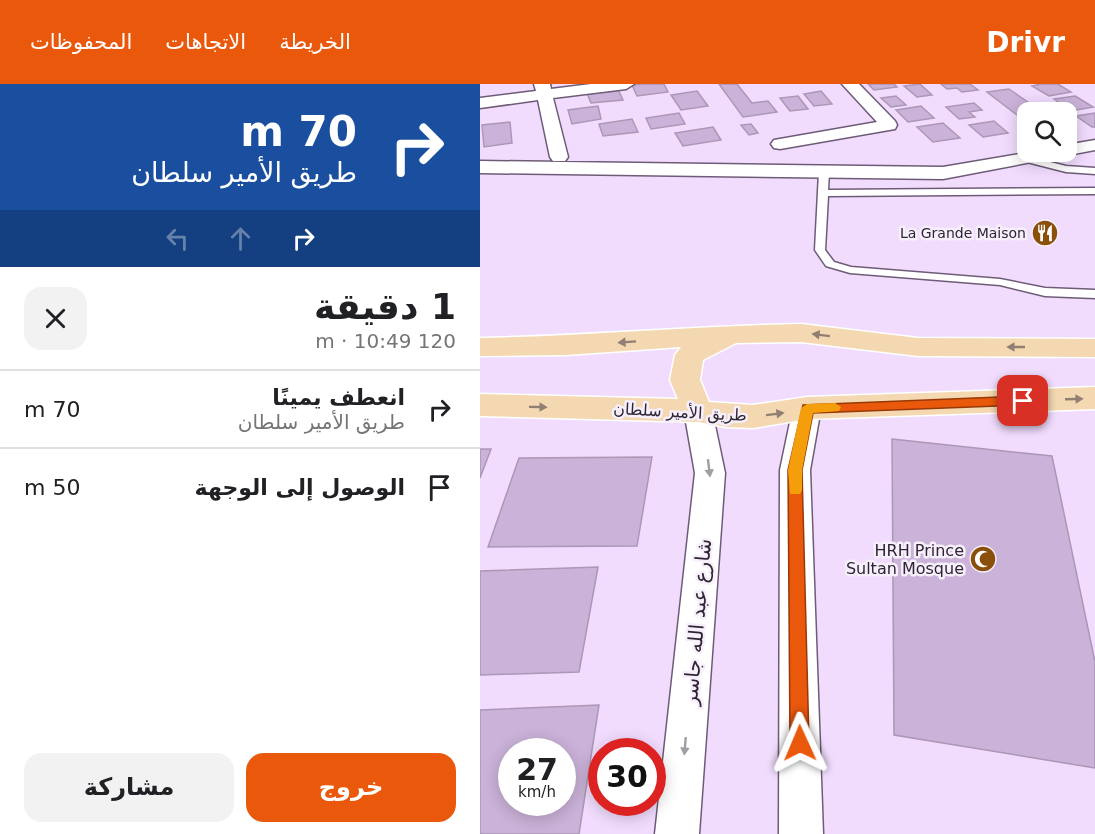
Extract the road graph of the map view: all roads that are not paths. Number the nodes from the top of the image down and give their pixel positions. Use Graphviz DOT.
graph roads {
  1 [pos="627,84"];
  2 [pos="850,84"];
  3 [pos="543,89"];
  4 [pos="480,103"];
  5 [pos="780,144"];
  6 [pos="1095,145"];
  7 [pos="1077,148"];
  8 [pos="559,157"];
  9 [pos="1017,159"];
  10 [pos="1038,162"];
  11 [pos="480,167"];
  12 [pos="1095,171"];
  13 [pos="824,172"];
  14 [pos="1095,191"];
  15 [pos="823,192"];
  16 [pos="1095,294"];
  17 [pos="735,334"];
  18 [pos="480,347"];
  19 [pos="1095,348"];
  20 [pos="1095,398"];
  21 [pos="480,405"];
  22 [pos="807,408"];
  23 [pos="698,411"];
  24 [pos="677,834"];
  25 [pos="801,834"];
  1 -- 3 [label="street"];
  2 -- 5 [label="street"];
  3 -- 4 [label="street"];
  3 -- 8 [label="street"];
  6 -- 7 [label="street"];
  9 -- 13 [label="street"];
  10 -- 12 [label="lane"];
  11 -- 13 [label="street"];
  13 -- 15 [label="lane"];
  14 -- 15 [label="lane"];
  15 -- 16 [label="lane"];
  17 -- 18 [label="main road, one-way"];
  19 -- 17 [label="main road, one-way"];
  17 -- 23 [label="main road"];
  22 -- 20 [label="main road, طريق الأمير سلطان, one-way"];
  21 -- 23 [label="main road, طريق الأمير سلطان, one-way"];
  23 -- 22 [label="main road, طريق الأمير سلطان, one-way"];
  22 -- 25 [label="street"];
  23 -- 24 [label="street, شارع عبد الله جاسر, one-way"];
}
